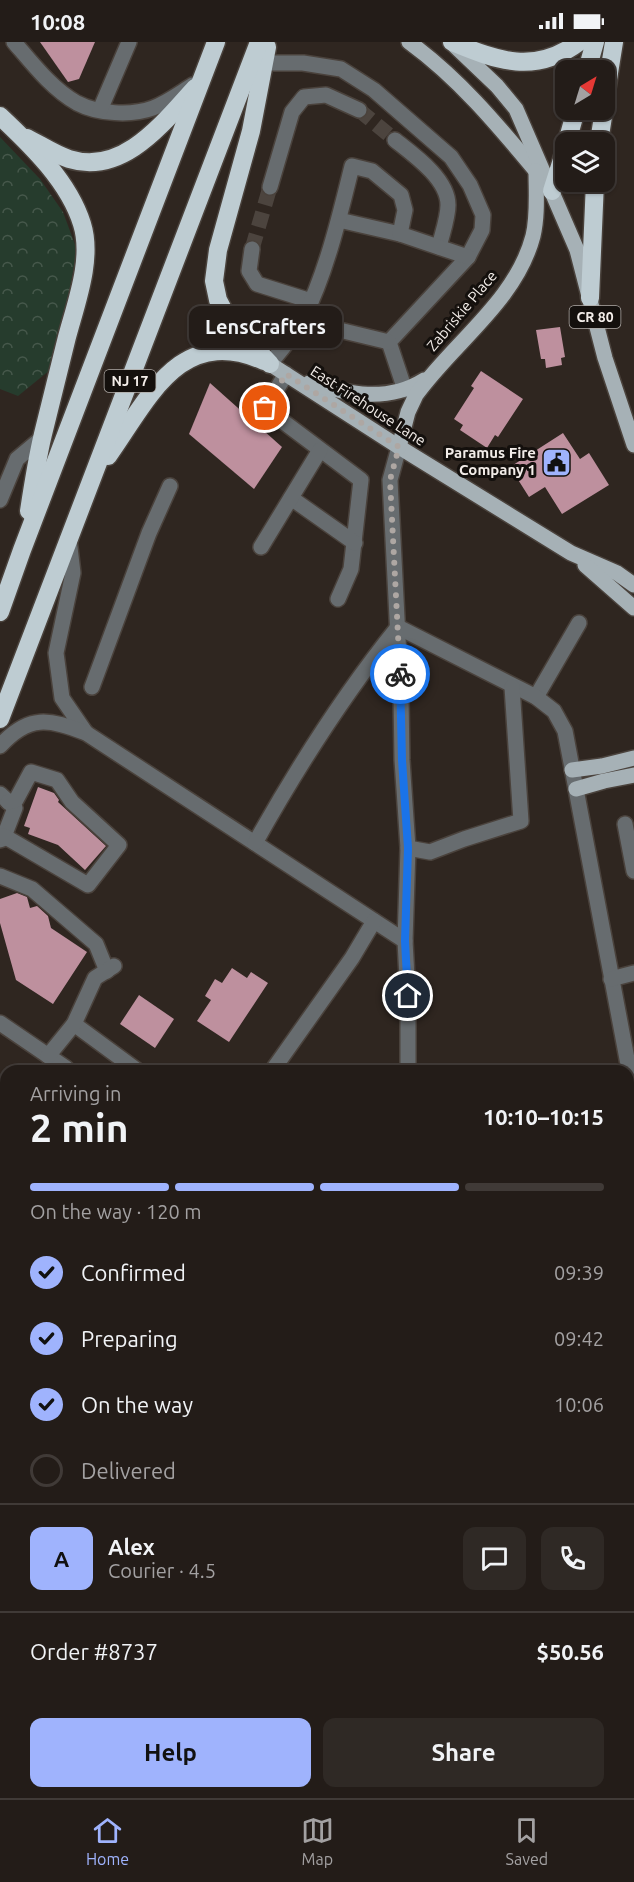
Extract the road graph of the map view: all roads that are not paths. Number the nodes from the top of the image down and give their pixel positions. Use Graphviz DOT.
graph roads {
  1 [pos="14,42"];
  2 [pos="129,42"];
  3 [pos="216,42"];
  4 [pos="259,42"];
  5 [pos="267,42"];
  6 [pos="409,42"];
  7 [pos="451,42"];
  8 [pos="579,42"];
  9 [pos="595,42"];
  10 [pos="614,42"];
  11 [pos="590,60"];
  12 [pos="611,60"];
  13 [pos="263,63"];
  14 [pos="201,81"];
  15 [pos="100,110"];
  16 [pos="359,110"];
  17 [pos="0,116"];
  18 [pos="18,133"];
  19 [pos="396,140"];
  20 [pos="536,171"];
  21 [pos="555,182"];
  22 [pos="270,188"];
  23 [pos="552,191"];
  24 [pos="595,192"];
  25 [pos="339,220"];
  26 [pos="400,234"];
  27 [pos="439,247"];
  28 [pos="252,249"];
  29 [pos="468,257"];
  30 [pos="590,298"];
  31 [pos="311,301"];
  32 [pos="302,321"];
  33 [pos="389,342"];
  34 [pos="270,364"];
  35 [pos="436,370"];
  36 [pos="289,376"];
  37 [pos="405,390"];
  38 [pos="42,438"];
  39 [pos="634,445"];
  40 [pos="399,447"];
  41 [pos="320,450"];
  42 [pos="92,480"];
  43 [pos="170,486"];
  44 [pos="291,498"];
  45 [pos="0,500"];
  46 [pos="69,539"];
  47 [pos="355,543"];
  48 [pos="261,548"];
  49 [pos="22,550"];
  50 [pos="571,553"];
  51 [pos="634,585"];
  52 [pos="338,599"];
  53 [pos="634,608"];
  54 [pos="0,612"];
  55 [pos="579,623"];
  56 [pos="398,627"];
  57 [pos="92,687"];
  58 [pos="512,687"];
  59 [pos="536,698"];
  60 [pos="0,719"];
  61 [pos="86,733"];
  62 [pos="0,746"];
  63 [pos="634,758"];
  64 [pos="572,770"];
  65 [pos="634,775"];
  66 [pos="576,789"];
  67 [pos="4,798"];
  68 [pos="625,824"];
  69 [pos="2,838"];
  70 [pos="255,843"];
  71 [pos="408,848"];
  72 [pos="634,871"];
  73 [pos="0,876"];
  74 [pos="374,921"];
  75 [pos="405,941"];
  76 [pos="634,973"];
  77 [pos="612,979"];
  78 [pos="0,1023"];
  79 [pos="74,1024"];
  80 [pos="48,1056"];
  81 [pos="62,1065"];
  82 [pos="130,1065"];
  83 [pos="276,1065"];
  84 [pos="408,1065"];
  85 [pos="628,1065"];
  1 -- 15 [label="street"];
  2 -- 15 [label="street"];
  3 -- 14 [label="highway, NJ 17"];
  4 -- 42 [label="highway, NJ 17"];
  5 -- 13 [label="highway"];
  6 -- 20 [label="main road, CR 80"];
  7 -- 8 [label="highway"];
  7 -- 23 [label="main road, CR 80"];
  9 -- 11 [label="highway"];
  10 -- 12 [label="highway"];
  13 -- 29 [label="street"];
  13 -- 34 [label="highway"];
  14 -- 15 [label="street"];
  14 -- 18 [label="highway"];
  14 -- 49 [label="highway, NJ 17"];
  16 -- 22 [label="street"];
  17 -- 18 [label="highway"];
  18 -- 38 [label="highway"];
  19 -- 27 [label="street"];
  20 -- 23 [label="main road, CR 80"];
  20 -- 35 [label="main road, Zabriskie Place"];
  21 -- 23 [label="highway"];
  23 -- 30 [label="main road, CR 80"];
  24 -- 30 [label="highway"];
  25 -- 26 [label="street"];
  25 -- 26 [label="street"];
  25 -- 31 [label="street"];
  26 -- 27 [label="street"];
  27 -- 29 [label="street"];
  28 -- 31 [label="street"];
  29 -- 33 [label="street"];
  30 -- 39 [label="main road, CR 80"];
  31 -- 32 [label="street"];
  32 -- 33 [label="street"];
  32 -- 34 [label="street"];
  33 -- 37 [label="street"];
  34 -- 36 [label="main road, East Firehouse Lane"];
  34 -- 42 [label="highway"];
  35 -- 37 [label="main road"];
  35 -- 40 [label="main road"];
  36 -- 37 [label="main road"];
  36 -- 40 [label="main road, East Firehouse Lane"];
  36 -- 41 [label="street"];
  38 -- 45 [label="street"];
  38 -- 49 [label="highway"];
  40 -- 50 [label="main road, East Firehouse Lane"];
  40 -- 56 [label="street"];
  41 -- 44 [label="street"];
  41 -- 47 [label="street"];
  42 -- 46 [label="highway, NJ 17"];
  43 -- 57 [label="street"];
  44 -- 47 [label="street"];
  44 -- 48 [label="street"];
  46 -- 60 [label="highway, NJ 17"];
  46 -- 61 [label="street"];
  47 -- 52 [label="street"];
  49 -- 54 [label="highway, NJ 17"];
  50 -- 51 [label="main road, East Firehouse Lane"];
  50 -- 53 [label="main road"];
  55 -- 59 [label="street"];
  56 -- 58 [label="street"];
  56 -- 70 [label="street"];
  56 -- 71 [label="street"];
  58 -- 59 [label="street"];
  58 -- 71 [label="street"];
  59 -- 64 [label="street"];
  61 -- 62 [label="street"];
  61 -- 70 [label="street"];
  63 -- 64 [label="main road"];
  64 -- 66 [label="street"];
  65 -- 66 [label="main road"];
  66 -- 77 [label="street"];
  67 -- 69 [label="street"];
  67 -- 69 [label="street"];
  68 -- 72 [label="street"];
  70 -- 74 [label="street"];
  71 -- 75 [label="street"];
  73 -- 79 [label="street"];
  74 -- 75 [label="street"];
  74 -- 83 [label="street"];
  75 -- 84 [label="street"];
  76 -- 77 [label="street"];
  77 -- 85 [label="street"];
  78 -- 80 [label="street"];
  79 -- 80 [label="street"];
  79 -- 82 [label="street"];
  80 -- 81 [label="street"];
}
